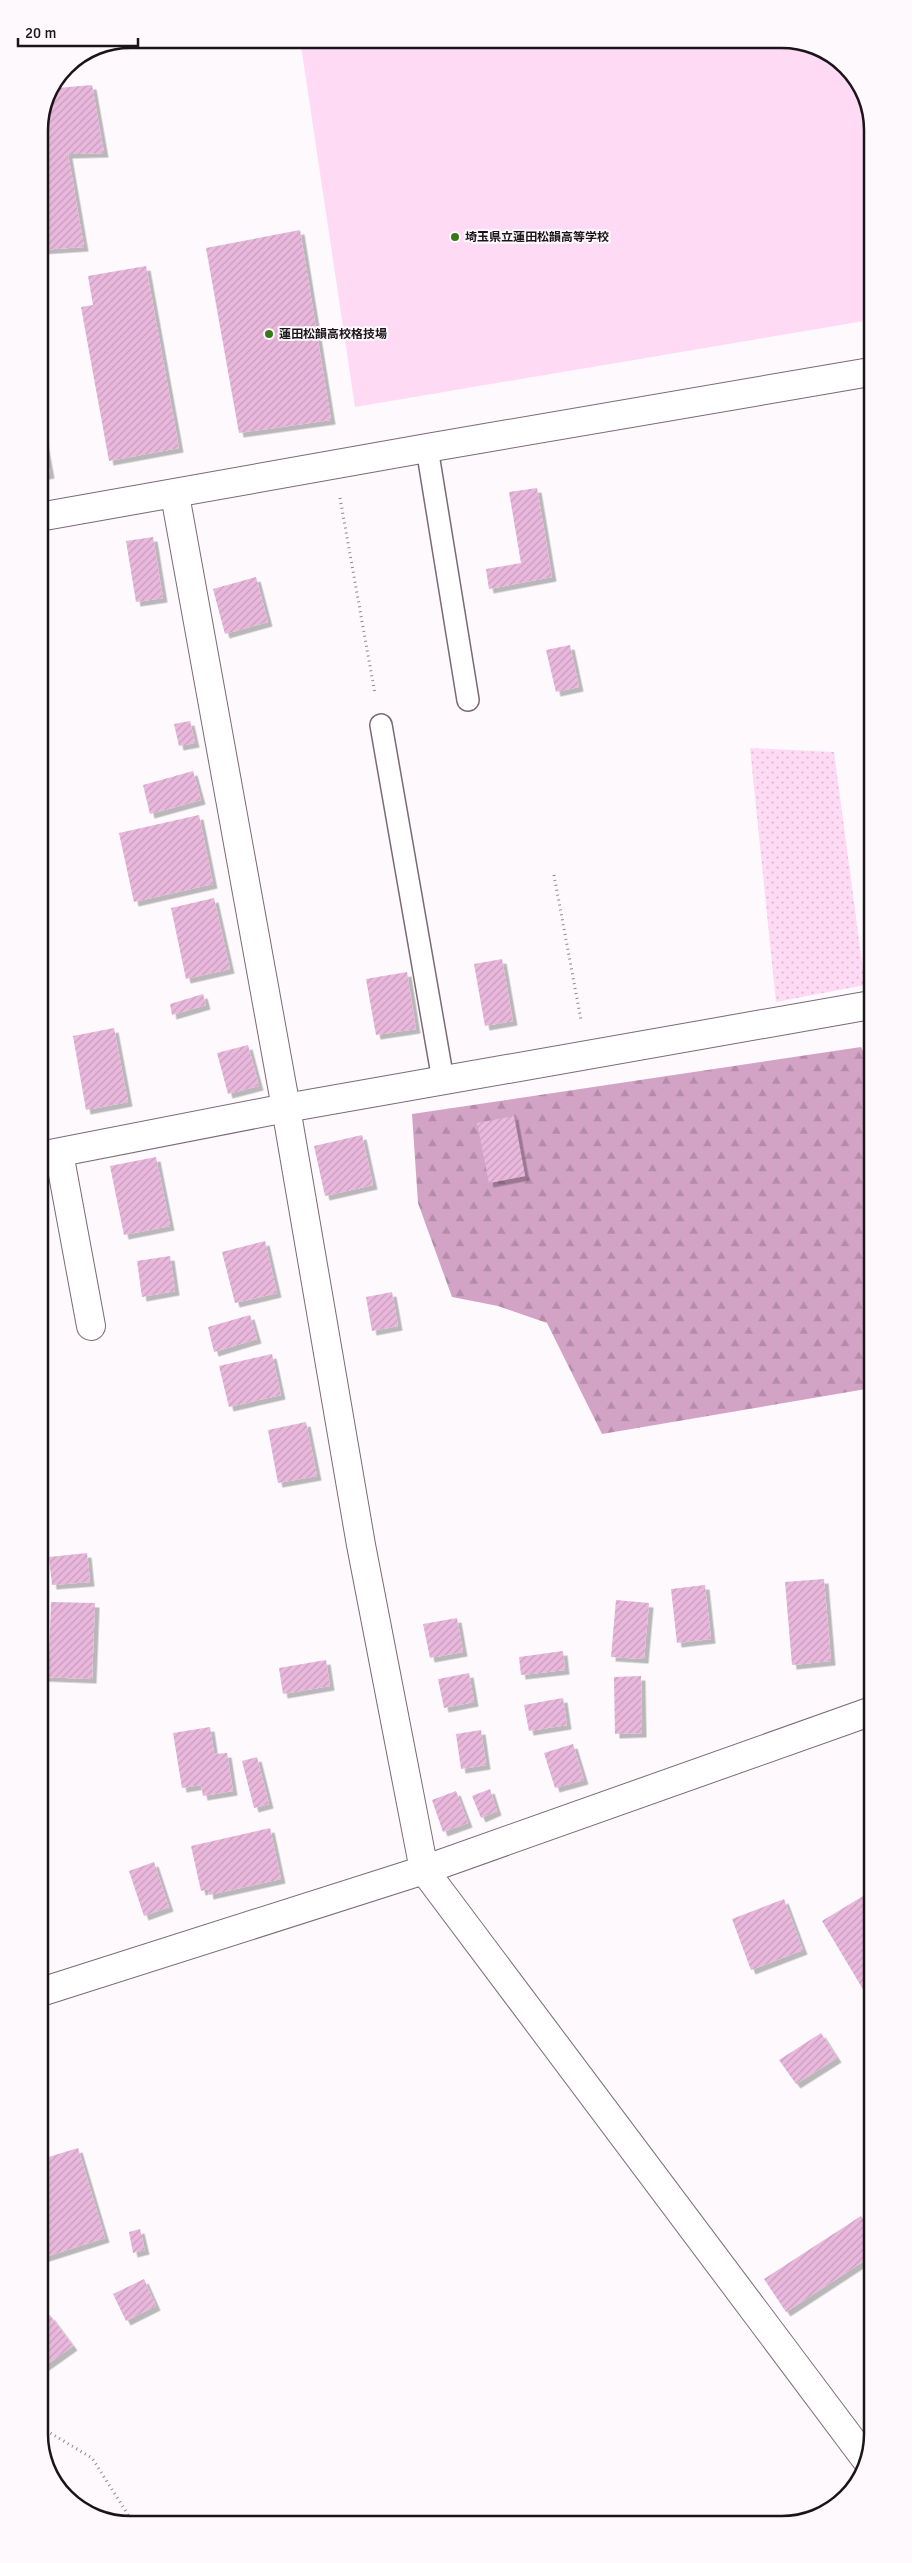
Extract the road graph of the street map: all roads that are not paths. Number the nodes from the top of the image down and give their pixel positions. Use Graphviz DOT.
graph roads {
  1 [pos="864,373"];
  2 [pos="427,448"];
  3 [pos="175,494"];
  4 [pos="48,515"];
  5 [pos="468,700"];
  6 [pos="381,725"];
  7 [pos="864,1006"];
  8 [pos="443,1080"];
  9 [pos="286,1108"];
  10 [pos="49,1155"];
  11 [pos="91,1326"];
  12 [pos="864,1714"];
  13 [pos="424,1870"];
  14 [pos="48,1990"];
  15 [pos="862,2454"];
  1 -- 2 [label="street"];
  2 -- 3 [label="street"];
  2 -- 5 [label="lane"];
  3 -- 4 [label="street"];
  3 -- 9 [label="street"];
  6 -- 8 [label="lane"];
  7 -- 8 [label="street"];
  8 -- 9 [label="street"];
  9 -- 10 [label="street"];
  9 -- 13 [label="street"];
  10 -- 11 [label="street"];
  12 -- 13 [label="street"];
  13 -- 14 [label="street"];
  13 -- 15 [label="street"];
}
